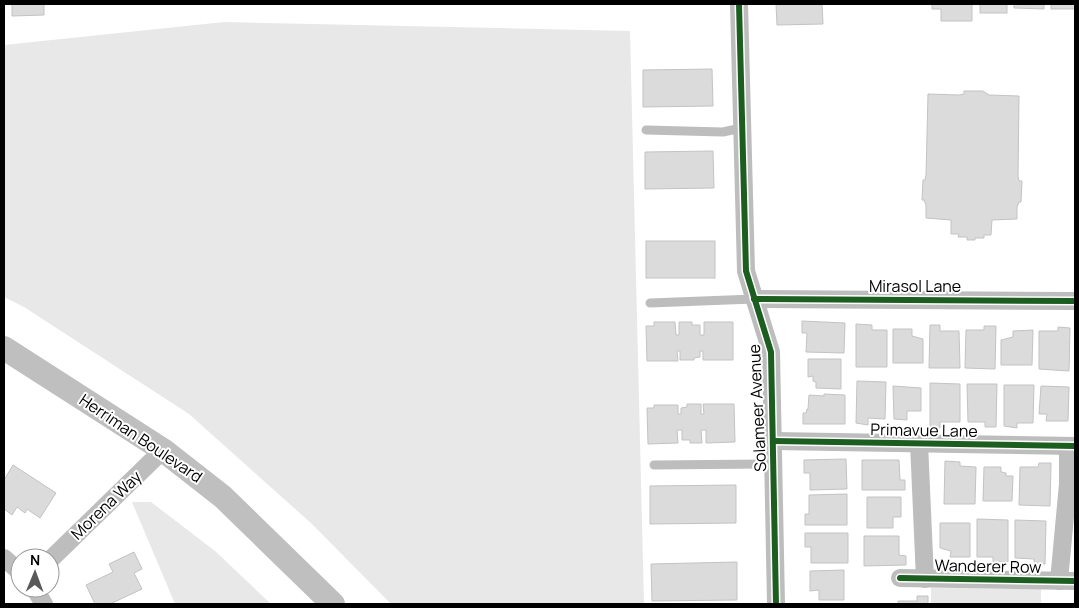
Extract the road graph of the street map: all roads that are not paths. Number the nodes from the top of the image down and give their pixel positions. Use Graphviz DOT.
graph roads {
  1 [pos="739,4"];
  2 [pos="741,128"];
  3 [pos="646,130"];
  4 [pos="754,299"];
  5 [pos="1075,301"];
  6 [pos="650,303"];
  7 [pos="4,348"];
  8 [pos="772,441"];
  9 [pos="920,443"];
  10 [pos="1072,446"];
  11 [pos="163,450"];
  12 [pos="773,464"];
  13 [pos="654,465"];
  14 [pos="60,550"];
  15 [pos="900,578"];
  16 [pos="925,579"];
  17 [pos="1067,581"];
  18 [pos="333,604"];
  19 [pos="776,604"];
  1 -- 2 [label="street, Solameer Avenue"];
  2 -- 3 [label="lane"];
  2 -- 4 [label="street, Solameer Avenue"];
  4 -- 5 [label="street, Mirasol Lane"];
  4 -- 6 [label="lane"];
  4 -- 8 [label="street, Solameer Avenue"];
  7 -- 11 [label="main road, Herriman Boulevard"];
  8 -- 9 [label="street, Primavue Lane"];
  8 -- 12 [label="street, Solameer Avenue"];
  9 -- 10 [label="street, Primavue Lane"];
  9 -- 16 [label="street"];
  10 -- 17 [label="street"];
  11 -- 14 [label="street, Morena Way"];
  11 -- 18 [label="main road, Herriman Boulevard"];
  12 -- 13 [label="lane"];
  12 -- 19 [label="street, Solameer Avenue"];
  15 -- 16 [label="street, Wanderer Row"];
  16 -- 17 [label="street, Wanderer Row"];
}
